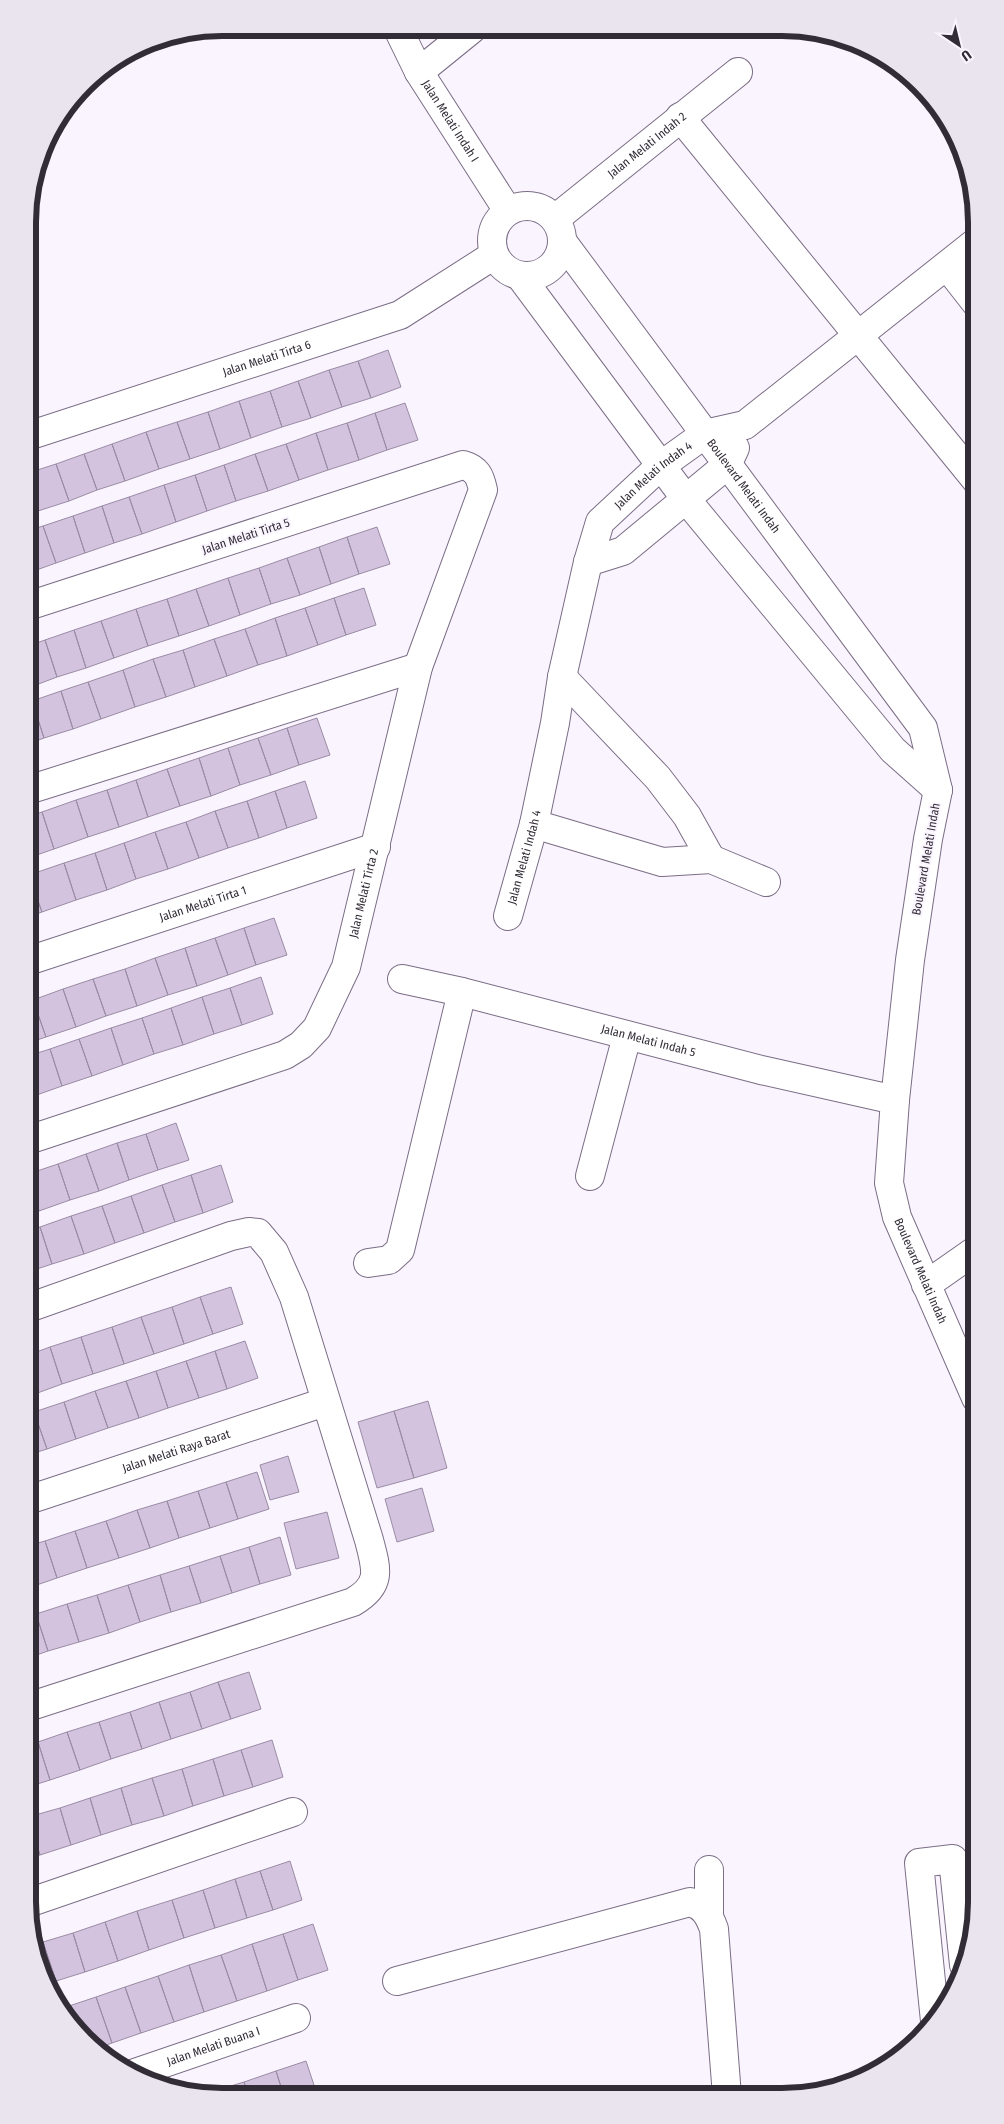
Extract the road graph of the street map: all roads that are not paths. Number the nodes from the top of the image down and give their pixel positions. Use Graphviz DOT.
graph roads {
  1 [pos="401,36"];
  2 [pos="463,36"];
  3 [pos="419,72"];
  4 [pos="738,72"];
  5 [pos="680,117"];
  6 [pos="508,211"];
  7 [pos="559,230"];
  8 [pos="968,249"];
  9 [pos="494,255"];
  10 [pos="947,266"];
  11 [pos="520,276"];
  12 [pos="968,293"];
  13 [pos="857,336"];
  14 [pos="745,425"];
  15 [pos="36,433"];
  16 [pos="705,434"];
  17 [pos="968,463"];
  18 [pos="463,465"];
  19 [pos="727,465"];
  20 [pos="659,467"];
  21 [pos="685,498"];
  22 [pos="588,562"];
  23 [pos="36,603"];
  24 [pos="418,667"];
  25 [pos="562,678"];
  26 [pos="36,787"];
  27 [pos="938,790"];
  28 [pos="534,824"];
  29 [pos="376,846"];
  30 [pos="711,859"];
  31 [pos="766,882"];
  32 [pos="508,916"];
  33 [pos="36,958"];
  34 [pos="402,979"];
  35 [pos="462,992"];
  36 [pos="627,1036"];
  37 [pos="895,1100"];
  38 [pos="36,1137"];
  39 [pos="590,1176"];
  40 [pos="968,1256"];
  41 [pos="368,1263"];
  42 [pos="926,1286"];
  43 [pos="36,1305"];
  44 [pos="968,1380"];
  45 [pos="325,1402"];
  46 [pos="36,1497"];
  47 [pos="36,1704"];
  48 [pos="293,1812"];
  49 [pos="709,1870"];
  50 [pos="36,1900"];
  51 [pos="710,1915"];
  52 [pos="962,1946"];
  53 [pos="397,1981"];
  54 [pos="934,2008"];
  55 [pos="296,2018"];
  56 [pos="143,2070"];
  57 [pos="722,2088"];
  1 -- 3 [label="street, Jalan Melati Indah I"];
  2 -- 3 [label="street"];
  3 -- 6 [label="street, Jalan Melati Indah I"];
  4 -- 5 [label="street, Jalan Melati Indah 2"];
  5 -- 7 [label="street, Jalan Melati Indah 2"];
  5 -- 13 [label="street"];
  6 -- 7 [label="street"];
  6 -- 9 [label="street"];
  7 -- 11 [label="street"];
  7 -- 16 [label="street, Boulevard Melati Indah"];
  8 -- 10 [label="street"];
  9 -- 11 [label="street"];
  9 -- 15 [label="street, Jalan Melati Tirta 6"];
  10 -- 12 [label="street"];
  10 -- 13 [label="street"];
  11 -- 20 [label="street"];
  13 -- 14 [label="street"];
  13 -- 17 [label="street"];
  14 -- 16 [label="street, Jalan Melati Indah 4"];
  14 -- 19 [label="street"];
  16 -- 19 [label="street, Boulevard Melati Indah"];
  16 -- 20 [label="street, Jalan Melati Indah 4"];
  18 -- 23 [label="street, Jalan Melati Tirta 5"];
  18 -- 24 [label="street, Jalan Melati Tirta 2"];
  19 -- 21 [label="street"];
  19 -- 27 [label="street, Boulevard Melati Indah"];
  20 -- 21 [label="street"];
  20 -- 22 [label="street, Jalan Melati Indah 4"];
  21 -- 22 [label="street"];
  21 -- 27 [label="street"];
  22 -- 25 [label="street, Jalan Melati Indah 4"];
  24 -- 26 [label="street"];
  24 -- 29 [label="street, Jalan Melati Tirta 2"];
  25 -- 28 [label="street, Jalan Melati Indah 4"];
  25 -- 30 [label="street"];
  27 -- 37 [label="street, Boulevard Melati Indah"];
  28 -- 30 [label="street"];
  28 -- 32 [label="street, Jalan Melati Indah 4"];
  29 -- 33 [label="street, Jalan Melati Tirta 1"];
  29 -- 38 [label="street, Jalan Melati Tirta 2"];
  30 -- 31 [label="street"];
  34 -- 35 [label="street, Jalan Melati Indah 5"];
  35 -- 36 [label="street, Jalan Melati Indah 5"];
  35 -- 41 [label="street"];
  36 -- 37 [label="street, Jalan Melati Indah 5"];
  36 -- 39 [label="street"];
  37 -- 42 [label="street, Boulevard Melati Indah"];
  40 -- 42 [label="street"];
  42 -- 44 [label="street, Boulevard Melati Indah"];
  43 -- 45 [label="street"];
  45 -- 46 [label="street, Jalan Melati Raya Barat"];
  45 -- 47 [label="street"];
  48 -- 50 [label="street"];
  49 -- 51 [label="street"];
  51 -- 53 [label="street"];
  51 -- 57 [label="street"];
  52 -- 54 [label="street"];
  55 -- 56 [label="street, Jalan Melati Buana I"];
}
